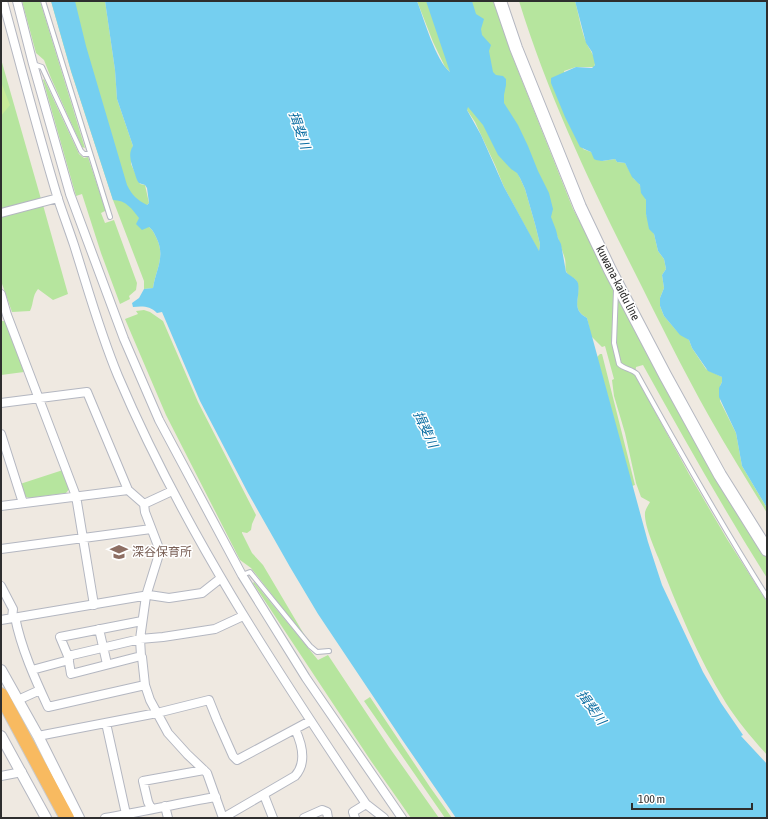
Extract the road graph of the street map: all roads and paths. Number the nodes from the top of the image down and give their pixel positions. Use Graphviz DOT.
graph roads {
  1 [pos="3,1"];
  2 [pos="17,1"];
  3 [pos="43,1"];
  4 [pos="500,1"];
  5 [pos="33,64"];
  6 [pos="90,154"];
  7 [pos="58,198"];
  8 [pos="1,213"];
  9 [pos="110,217"];
  10 [pos="619,288"];
  11 [pos="1,294"];
  12 [pos="4,315"];
  13 [pos="38,398"];
  14 [pos="1,403"];
  15 [pos="1,434"];
  16 [pos="128,490"];
  17 [pos="172,491"];
  18 [pos="76,496"];
  19 [pos="23,503"];
  20 [pos="144,504"];
  21 [pos="1,506"];
  22 [pos="151,529"];
  23 [pos="82,538"];
  24 [pos="1,549"];
  25 [pos="767,550"];
  26 [pos="242,574"];
  27 [pos="221,578"];
  28 [pos="1,586"];
  29 [pos="146,596"];
  30 [pos="767,597"];
  31 [pos="94,605"];
  32 [pos="243,616"];
  33 [pos="14,618"];
  34 [pos="1,620"];
  35 [pos="142,621"];
  36 [pos="99,629"];
  37 [pos="140,639"];
  38 [pos="103,648"];
  39 [pos="328,652"];
  40 [pos="141,656"];
  41 [pos="69,658"];
  42 [pos="107,664"];
  43 [pos="1,670"];
  44 [pos="32,670"];
  45 [pos="145,685"];
  46 [pos="40,690"];
  47 [pos="1,695"];
  48 [pos="18,700"];
  49 [pos="1,711"];
  50 [pos="157,714"];
  51 [pos="310,721"];
  52 [pos="106,723"];
  53 [pos="295,729"];
  54 [pos="1,736"];
  55 [pos="38,736"];
  56 [pos="204,770"];
  57 [pos="22,772"];
  58 [pos="1,776"];
  59 [pos="264,794"];
  60 [pos="216,797"];
  61 [pos="366,804"];
  62 [pos="165,806"];
  63 [pos="151,808"];
  64 [pos="126,814"];
  65 [pos="46,818"];
  66 [pos="57,818"];
  67 [pos="67,818"];
  68 [pos="79,818"];
  69 [pos="105,818"];
  70 [pos="168,818"];
  71 [pos="223,818"];
  72 [pos="273,818"];
  73 [pos="304,818"];
  74 [pos="328,818"];
  75 [pos="355,818"];
  76 [pos="384,818"];
  77 [pos="402,818"];
  1 -- 7 [label="street"];
  2 -- 5 [label="street"];
  3 -- 6 [label="lane"];
  4 -- 10 [label="main road, kuwana-kaidu line"];
  5 -- 6 [label="lane"];
  5 -- 26 [label="street"];
  6 -- 9 [label="lane"];
  7 -- 8 [label="street"];
  7 -- 17 [label="street"];
  10 -- 25 [label="main road, kuwana-kaidu line"];
  10 -- 30 [label="lane"];
  11 -- 12 [label="street"];
  12 -- 13 [label="street"];
  13 -- 14 [label="street"];
  13 -- 16 [label="street"];
  13 -- 18 [label="street"];
  15 -- 19 [label="street"];
  16 -- 18 [label="street"];
  16 -- 20 [label="street"];
  17 -- 20 [label="street"];
  17 -- 27 [label="street"];
  18 -- 19 [label="street"];
  18 -- 23 [label="street"];
  19 -- 21 [label="street"];
  20 -- 22 [label="street"];
  22 -- 23 [label="street"];
  22 -- 29 [label="street"];
  23 -- 24 [label="street"];
  23 -- 31 [label="street"];
  26 -- 39 [label="lane"];
  26 -- 77 [label="street"];
  27 -- 29 [label="street"];
  27 -- 32 [label="street"];
  28 -- 33 [label="street"];
  29 -- 31 [label="street"];
  29 -- 35 [label="street"];
  31 -- 33 [label="street"];
  32 -- 37 [label="street"];
  32 -- 51 [label="street"];
  33 -- 34 [label="street"];
  33 -- 44 [label="street"];
  35 -- 36 [label="street"];
  35 -- 37 [label="street"];
  36 -- 38 [label="street"];
  36 -- 41 [label="street"];
  37 -- 38 [label="street"];
  37 -- 40 [label="street"];
  38 -- 41 [label="street"];
  38 -- 42 [label="street"];
  40 -- 42 [label="street"];
  40 -- 45 [label="street"];
  41 -- 42 [label="street"];
  41 -- 44 [label="street"];
  43 -- 48 [label="street"];
  44 -- 46 [label="street"];
  45 -- 46 [label="street"];
  45 -- 50 [label="street"];
  46 -- 48 [label="street"];
  47 -- 67 [label="highway"];
  48 -- 55 [label="street"];
  49 -- 66 [label="highway"];
  50 -- 52 [label="street"];
  50 -- 53 [label="street"];
  50 -- 56 [label="street"];
  51 -- 53 [label="street"];
  51 -- 61 [label="street"];
  52 -- 55 [label="street"];
  52 -- 64 [label="street"];
  53 -- 59 [label="street"];
  54 -- 57 [label="street"];
  55 -- 68 [label="street"];
  56 -- 60 [label="street"];
  56 -- 63 [label="street"];
  57 -- 58 [label="street"];
  57 -- 65 [label="street"];
  59 -- 71 [label="street"];
  59 -- 72 [label="street"];
  60 -- 62 [label="street"];
  60 -- 71 [label="street"];
  61 -- 75 [label="street"];
  61 -- 76 [label="street"];
  62 -- 63 [label="street"];
  62 -- 70 [label="street"];
  63 -- 64 [label="street"];
  64 -- 69 [label="street"];
  73 -- 74 [label="street"];
}
